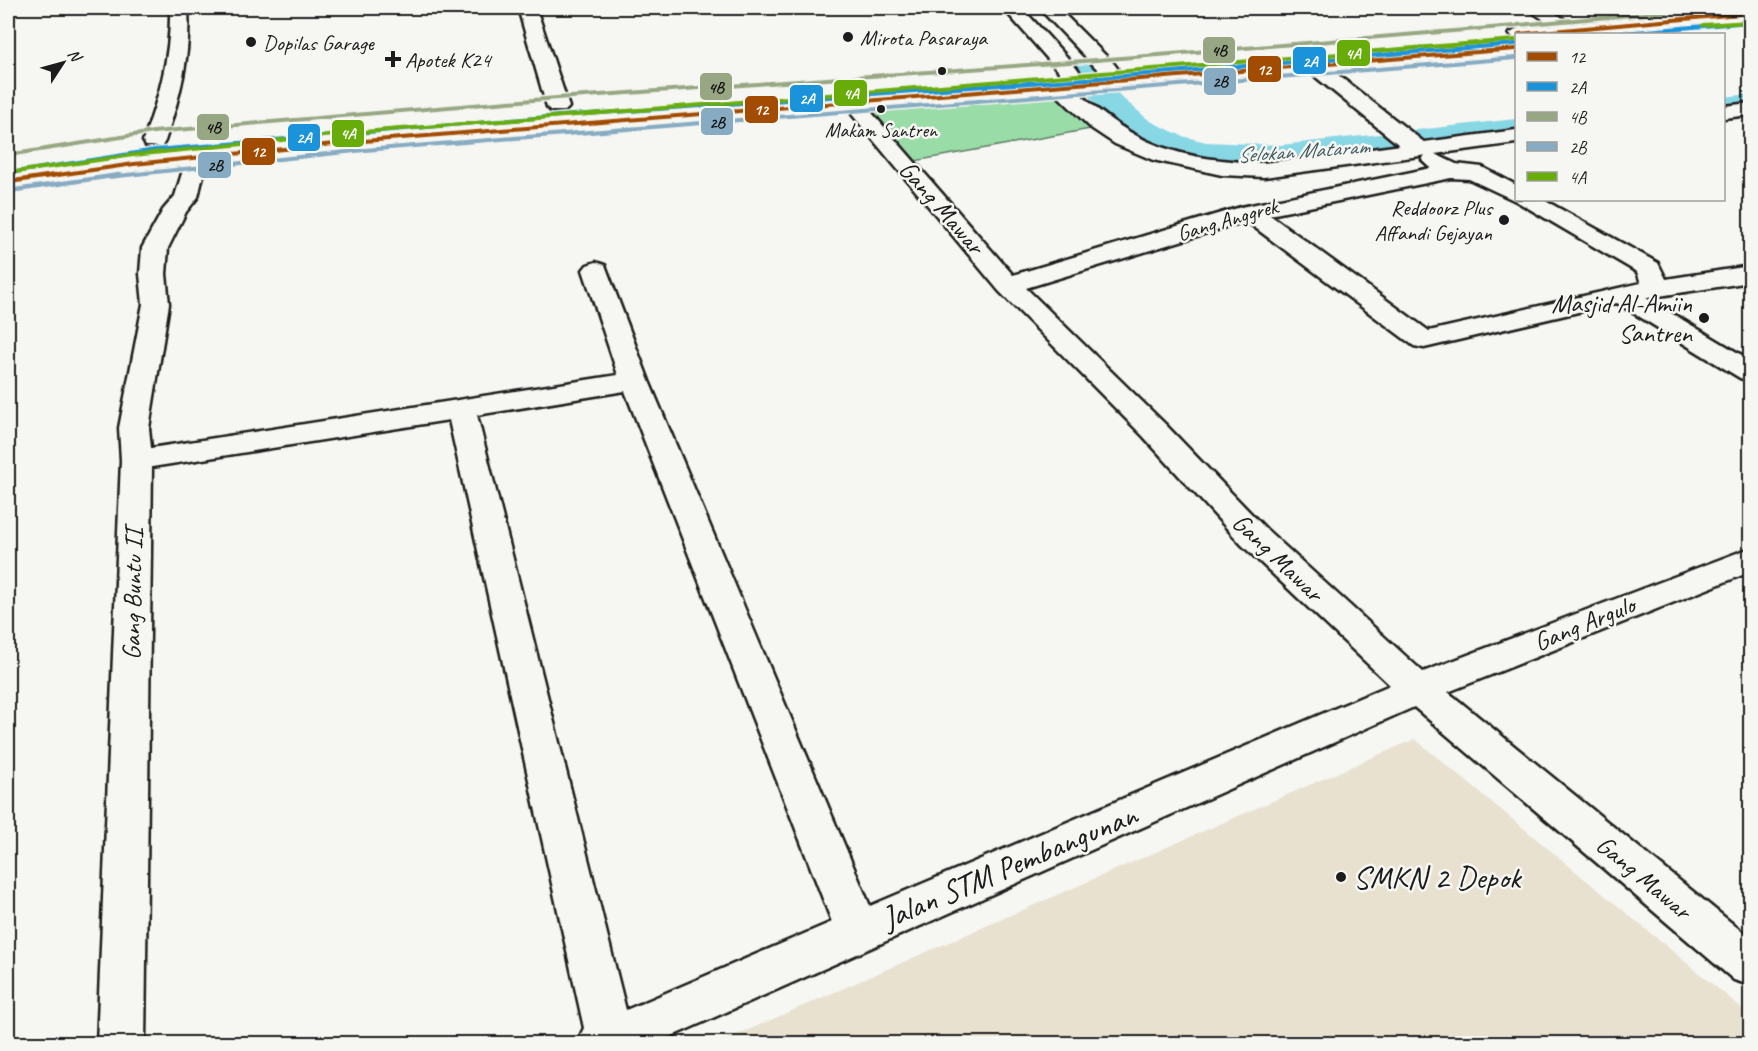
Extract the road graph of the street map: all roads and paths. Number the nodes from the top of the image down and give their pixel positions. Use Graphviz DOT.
graph roads {
  1 [pos="179,8"];
  2 [pos="527,8"];
  3 [pos="1012,8"];
  4 [pos="1048,8"];
  5 [pos="1534,8"];
  6 [pos="1750,13"];
  7 [pos="1573,30"];
  8 [pos="1750,31"];
  9 [pos="1540,33"];
  10 [pos="1719,33"];
  11 [pos="1515,35"];
  12 [pos="1515,49"];
  13 [pos="1313,65"];
  14 [pos="1114,75"];
  15 [pos="1069,81"];
  16 [pos="852,102"];
  17 [pos="1750,109"];
  18 [pos="1725,112"];
  19 [pos="559,116"];
  20 [pos="1515,136"];
  21 [pos="153,141"];
  22 [pos="1410,144"];
  23 [pos="196,159"];
  24 [pos="8,164"];
  25 [pos="1451,171"];
  26 [pos="8,182"];
  27 [pos="1515,193"];
  28 [pos="1529,201"];
  29 [pos="1250,212"];
  30 [pos="596,270"];
  31 [pos="1750,274"];
  32 [pos="1008,285"];
  33 [pos="1655,287"];
  34 [pos="1621,294"];
  35 [pos="1750,372"];
  36 [pos="635,381"];
  37 [pos="461,409"];
  38 [pos="137,460"];
  39 [pos="1750,559"];
  40 [pos="1418,689"];
  41 [pos="858,932"];
  42 [pos="1750,965"];
  43 [pos="605,1041"];
  44 [pos="121,1044"];
  1 -- 21 [label="street"];
  2 -- 19 [label="street"];
  3 -- 15 [label="street"];
  4 -- 14 [label="street"];
  5 -- 7 [label="street"];
  6 -- 7 [label="street"];
  7 -- 9 [label="street"];
  8 -- 10 [label="street"];
  11 -- 14 [label="street"];
  12 -- 13 [label="street"];
  13 -- 14 [label="street"];
  13 -- 22 [label="street, Gang Anggrek"];
  14 -- 15 [label="street"];
  15 -- 16 [label="street"];
  15 -- 19 [label="street"];
  15 -- 22 [label="street"];
  16 -- 19 [label="street"];
  16 -- 32 [label="street, Gang Mawar"];
  17 -- 18 [label="street"];
  19 -- 21 [label="street"];
  19 -- 23 [label="street"];
  20 -- 22 [label="street"];
  21 -- 24 [label="street"];
  22 -- 25 [label="street, Gang Anggrek"];
  23 -- 26 [label="street"];
  23 -- 38 [label="street, Gang Buntu II"];
  25 -- 27 [label="street, Gang Anggrek"];
  25 -- 29 [label="street, Gang Anggrek"];
  28 -- 33 [label="street"];
  29 -- 32 [label="street, Gang Anggrek"];
  29 -- 34 [label="street"];
  30 -- 36 [label="street"];
  31 -- 33 [label="street"];
  32 -- 40 [label="street, Gang Mawar"];
  33 -- 34 [label="street"];
  34 -- 35 [label="street"];
  36 -- 37 [label="street"];
  36 -- 41 [label="street"];
  37 -- 38 [label="street"];
  37 -- 43 [label="street"];
  38 -- 44 [label="street, Gang Buntu II"];
  39 -- 40 [label="street, Gang Argulo"];
  40 -- 41 [label="street, Jalan STM Pembangunan"];
  40 -- 42 [label="street, Gang Mawar"];
  41 -- 43 [label="street, Jalan STM Pembangunan"];
}
